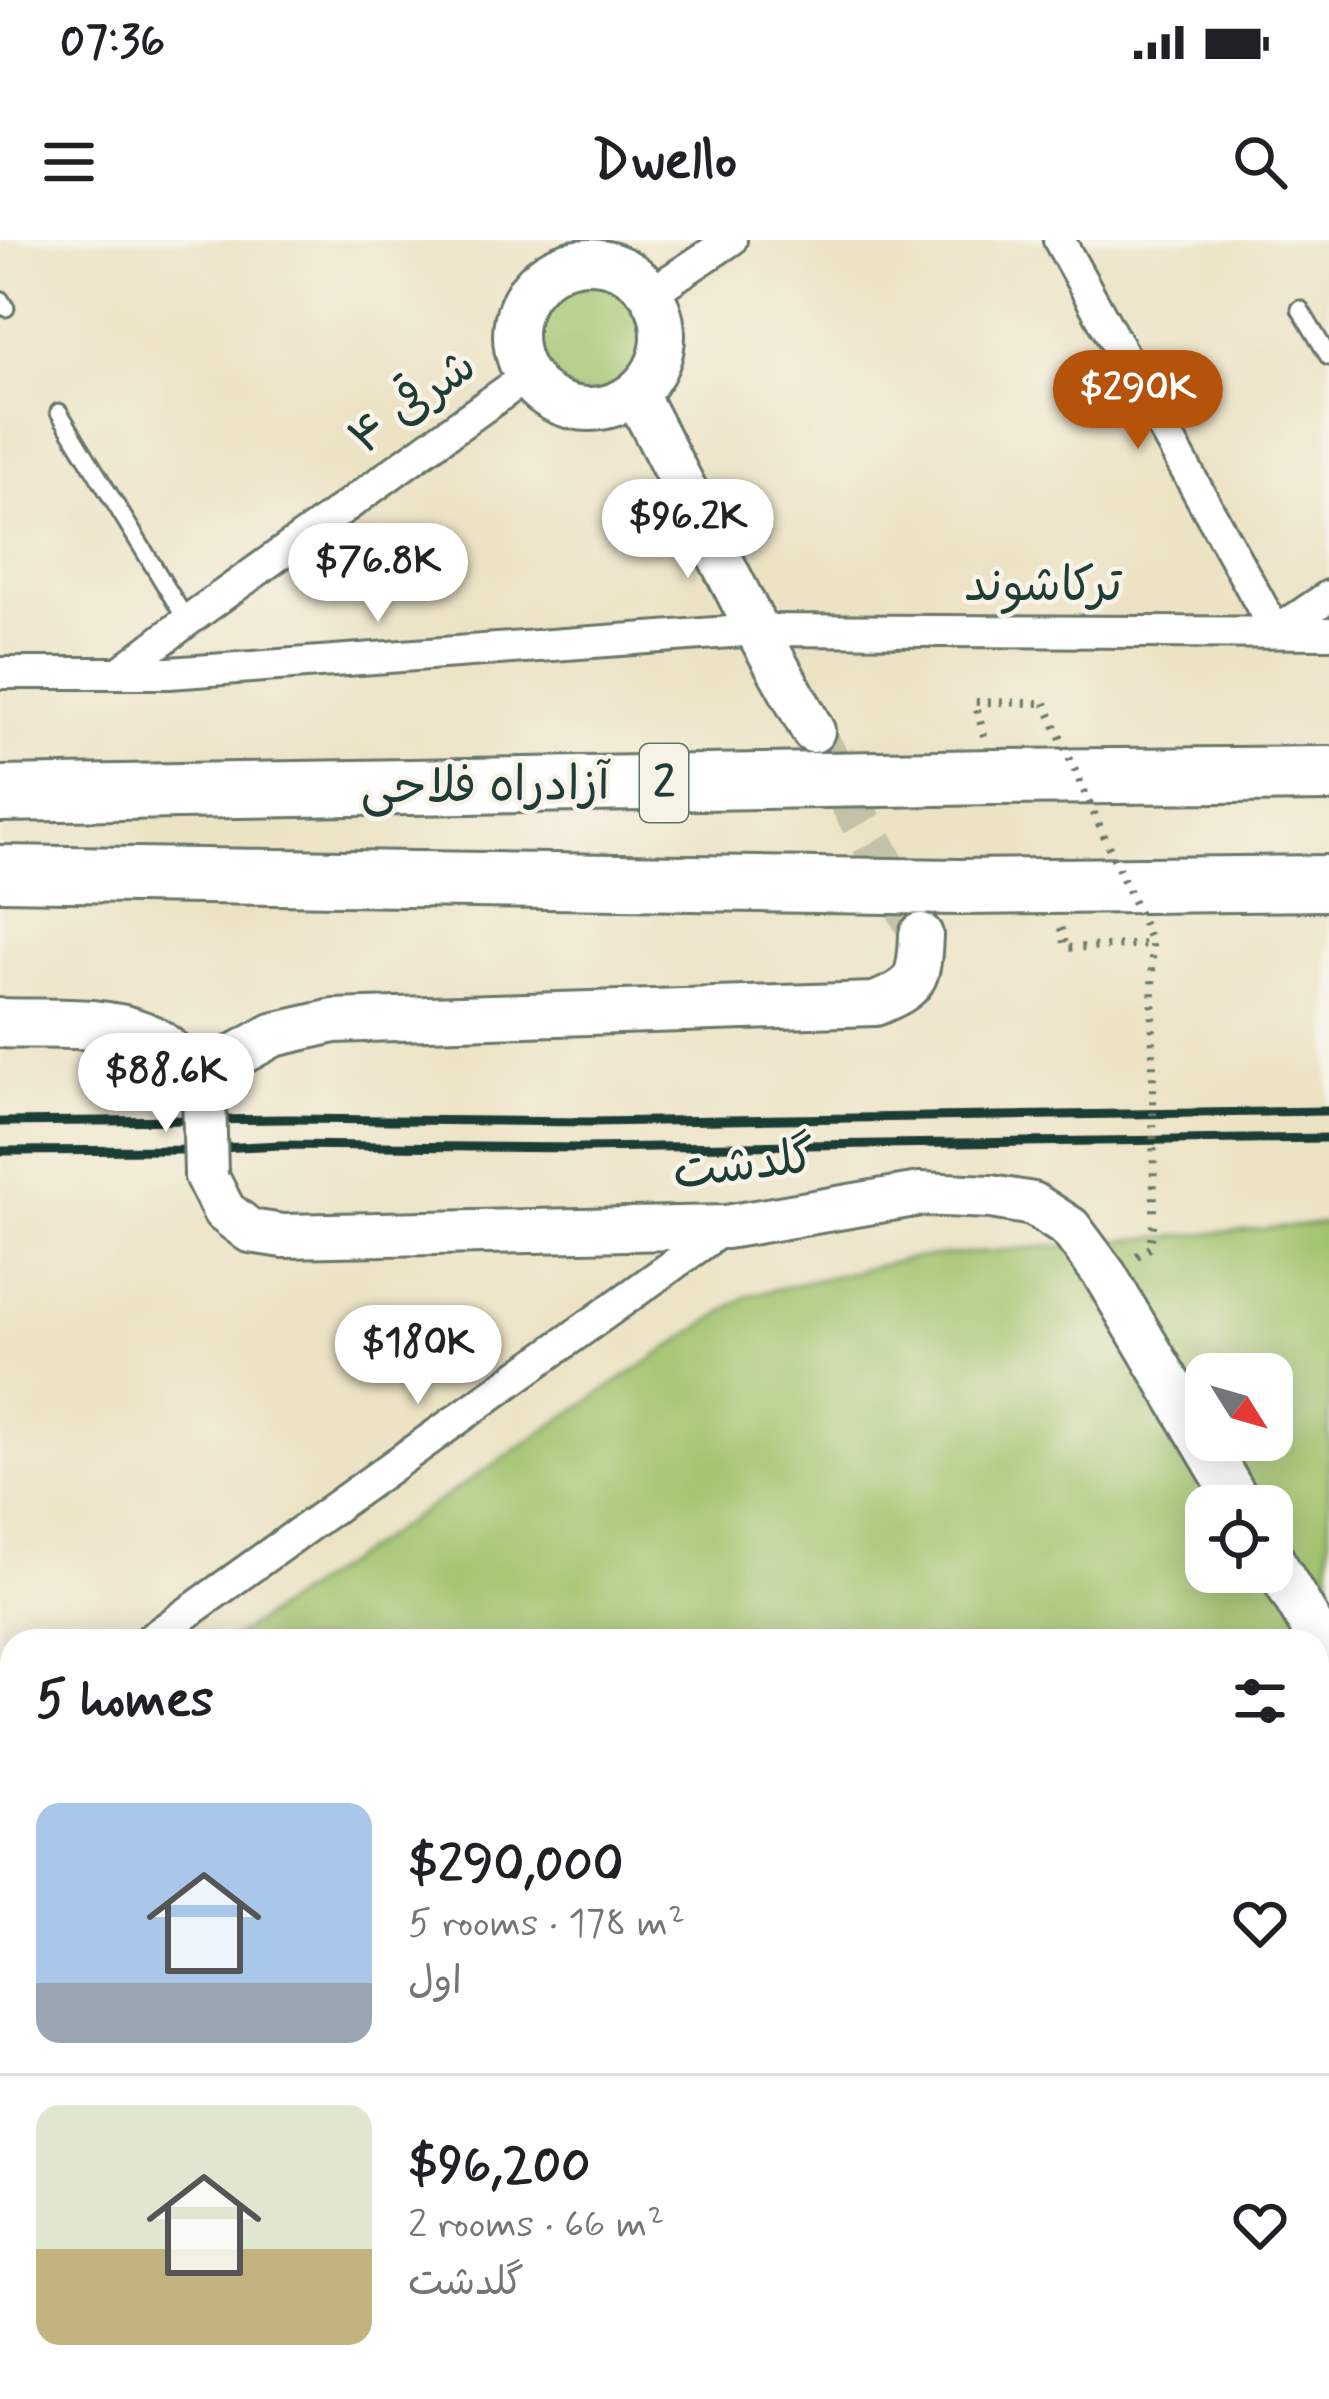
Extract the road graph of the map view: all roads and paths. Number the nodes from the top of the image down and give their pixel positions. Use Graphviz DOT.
graph roads {
  1 [pos="731,240"];
  2 [pos="1059,240"];
  3 [pos="543,255"];
  4 [pos="651,293"];
  5 [pos="1300,309"];
  6 [pos="1329,357"];
  7 [pos="527,376"];
  8 [pos="636,394"];
  9 [pos="59,412"];
  10 [pos="1329,596"];
  11 [pos="187,621"];
  12 [pos="757,630"];
  13 [pos="1276,632"];
  14 [pos="1329,633"];
  15 [pos="0,673"];
  16 [pos="119,674"];
  17 [pos="975,702"];
  18 [pos="813,731"];
  19 [pos="1329,774"];
  20 [pos="0,794"];
  21 [pos="0,873"];
  22 [pos="1329,883"];
  23 [pos="921,935"];
  24 [pos="1152,944"];
  25 [pos="1066,948"];
  26 [pos="0,1023"];
  27 [pos="204,1094"];
  28 [pos="726,1227"];
  29 [pos="1150,1248"];
  30 [pos="1229,1485"];
  31 [pos="1293,1593"];
  32 [pos="165,1629"];
  33 [pos="1314,1629"];
  1 -- 4 [label="street"];
  2 -- 13 [label="street"];
  3 -- 4 [label="street"];
  3 -- 7 [label="street"];
  4 -- 8 [label="street"];
  5 -- 6 [label="lane"];
  7 -- 8 [label="street"];
  7 -- 11 [label="street, ۴ شرقی"];
  8 -- 12 [label="street"];
  9 -- 11 [label="lane"];
  10 -- 13 [label="street"];
  11 -- 16 [label="street, ۴ شرقی"];
  12 -- 13 [label="street, ترکاشوند"];
  12 -- 16 [label="street, ترکاشوند"];
  12 -- 18 [label="street"];
  13 -- 14 [label="street, ترکاشوند"];
  15 -- 16 [label="street, ترکاشوند"];
  17 -- 24 [label="path, bridge"];
  19 -- 20 [label="highway, آزادراه فلاحی / 2"];
  21 -- 22 [label="highway, آزادراه فلاحی / 2"];
  23 -- 27 [label="street"];
  24 -- 25 [label="path"];
  24 -- 29 [label="path, bridge"];
  26 -- 27 [label="main road"];
  27 -- 28 [label="street, گلدشت, bridge"];
  28 -- 30 [label="street, گلدشت"];
  28 -- 32 [label="street"];
  31 -- 33 [label="street"];
}
